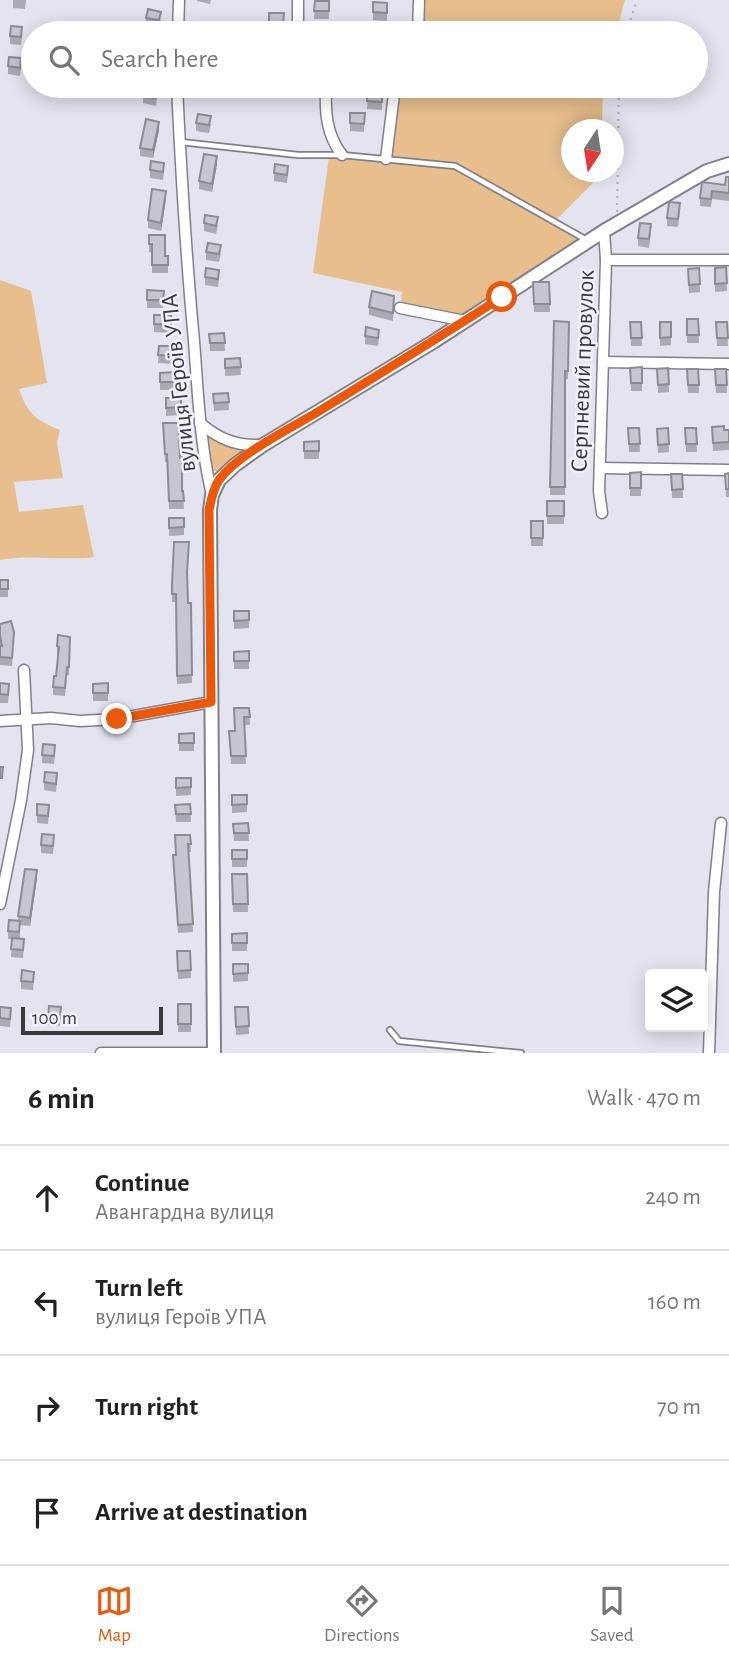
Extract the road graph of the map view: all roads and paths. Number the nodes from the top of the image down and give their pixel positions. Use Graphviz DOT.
graph roads {
  1 [pos="179,0"];
  2 [pos="298,0"];
  3 [pos="419,0"];
  4 [pos="637,0"];
  5 [pos="178,21"];
  6 [pos="298,21"];
  7 [pos="418,21"];
  8 [pos="630,21"];
  9 [pos="178,98"];
  10 [pos="326,98"];
  11 [pos="394,98"];
  12 [pos="619,98"];
  13 [pos="180,142"];
  14 [pos="342,155"];
  15 [pos="386,159"];
  16 [pos="729,164"];
  17 [pos="617,224"];
  18 [pos="604,231"];
  19 [pos="589,241"];
  20 [pos="606,260"];
  21 [pos="729,260"];
  22 [pos="400,308"];
  23 [pos="465,321"];
  24 [pos="603,362"];
  25 [pos="729,364"];
  26 [pos="201,423"];
  27 [pos="263,445"];
  28 [pos="600,468"];
  29 [pos="729,470"];
  30 [pos="212,495"];
  31 [pos="602,513"];
  32 [pos="24,670"];
  33 [pos="211,702"];
  34 [pos="25,720"];
  35 [pos="0,721"];
  36 [pos="721,823"];
  37 [pos="0,904"];
  38 [pos="390,1030"];
  39 [pos="101,1053"];
  40 [pos="214,1053"];
  41 [pos="521,1053"];
  42 [pos="709,1053"];
  1 -- 5 [label="street"];
  2 -- 6 [label="street"];
  3 -- 7 [label="street"];
  4 -- 8 [label="path"];
  9 -- 13 [label="street, вулиця Героїв УПА"];
  10 -- 14 [label="street"];
  11 -- 15 [label="street"];
  12 -- 17 [label="path"];
  13 -- 14 [label="lane"];
  13 -- 26 [label="street, вулиця Героїв УПА"];
  14 -- 15 [label="lane"];
  15 -- 19 [label="lane"];
  16 -- 17 [label="street"];
  17 -- 18 [label="street"];
  18 -- 19 [label="street"];
  18 -- 20 [label="street, Серпневий провулок"];
  19 -- 23 [label="street"];
  20 -- 21 [label="street"];
  20 -- 24 [label="street, Серпневий провулок"];
  22 -- 23 [label="street"];
  23 -- 27 [label="street"];
  24 -- 25 [label="street"];
  24 -- 28 [label="street, Серпневий провулок"];
  26 -- 27 [label="street"];
  26 -- 30 [label="street, вулиця Героїв УПА"];
  27 -- 30 [label="street"];
  28 -- 29 [label="street"];
  28 -- 31 [label="street, Серпневий провулок"];
  30 -- 33 [label="street, вулиця Героїв УПА"];
  32 -- 34 [label="street"];
  33 -- 34 [label="street"];
  33 -- 40 [label="street, вулиця Героїв УПА"];
  34 -- 35 [label="street"];
  34 -- 37 [label="street"];
  36 -- 42 [label="street"];
  38 -- 41 [label="lane"];
  39 -- 40 [label="street"];
}
